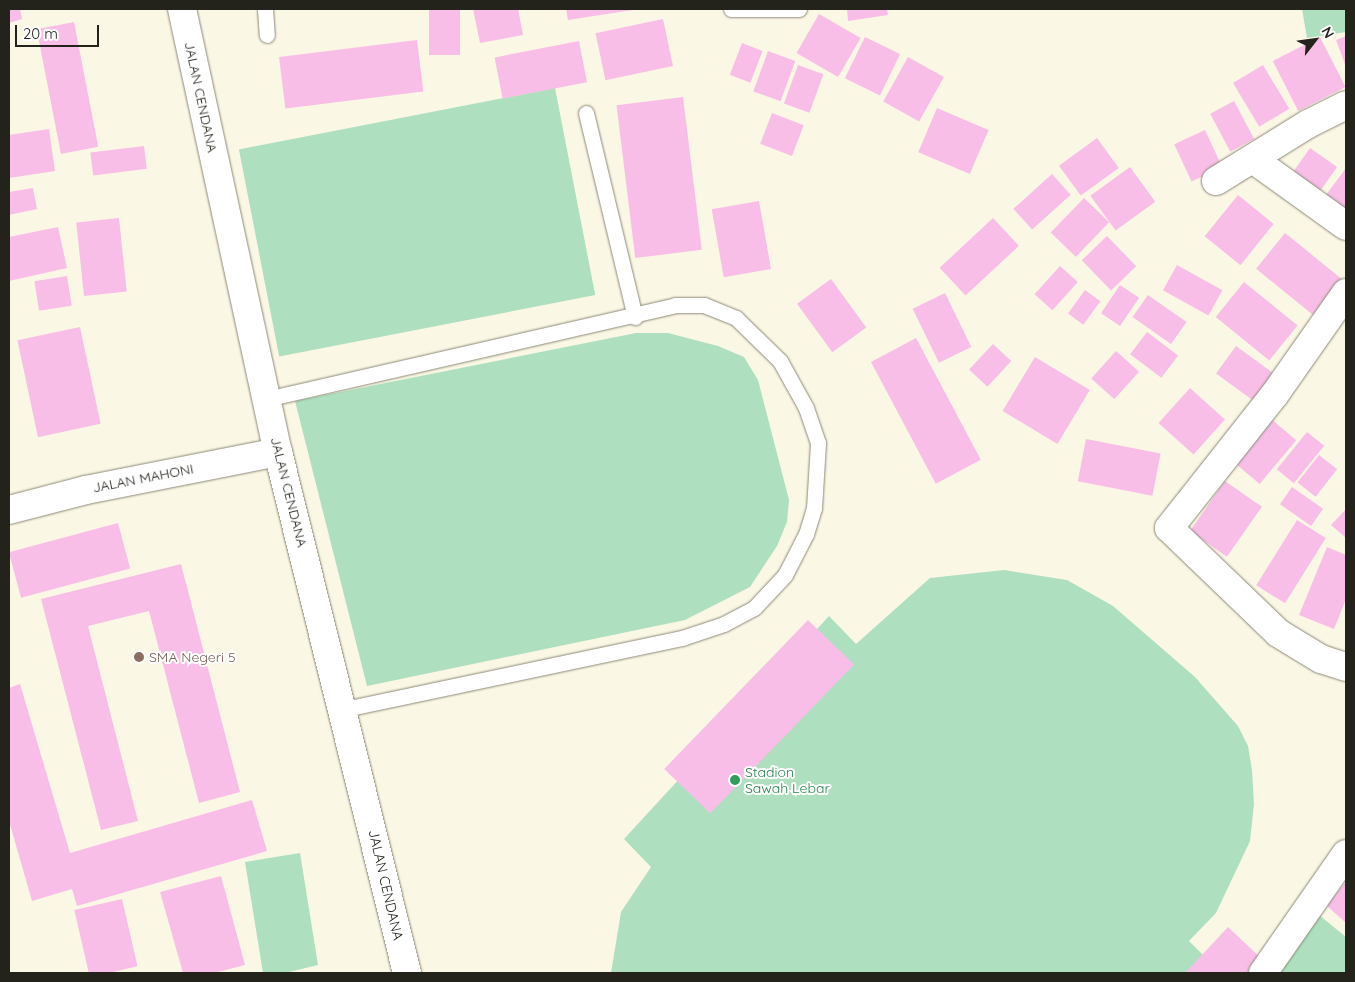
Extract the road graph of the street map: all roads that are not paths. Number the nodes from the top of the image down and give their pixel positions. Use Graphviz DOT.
graph roads {
  1 [pos="182,9"];
  2 [pos="265,9"];
  3 [pos="731,9"];
  4 [pos="800,9"];
  5 [pos="267,35"];
  6 [pos="1346,105"];
  7 [pos="586,113"];
  8 [pos="1254,160"];
  9 [pos="1216,181"];
  10 [pos="1346,226"];
  11 [pos="1346,293"];
  12 [pos="635,317"];
  13 [pos="266,399"];
  14 [pos="278,452"];
  15 [pos="9,510"];
  16 [pos="1346,668"];
  17 [pos="344,709"];
  18 [pos="1346,854"];
  19 [pos="407,973"];
  20 [pos="1263,973"];
  1 -- 13 [label="street, JALAN CENDANA"];
  2 -- 5 [label="lane"];
  3 -- 4 [label="lane"];
  6 -- 8 [label="street"];
  7 -- 12 [label="lane"];
  8 -- 9 [label="street"];
  8 -- 10 [label="street"];
  11 -- 16 [label="street"];
  12 -- 13 [label="lane"];
  12 -- 17 [label="lane"];
  13 -- 14 [label="street, JALAN CENDANA"];
  14 -- 15 [label="street, JALAN MAHONI"];
  14 -- 17 [label="street, JALAN CENDANA"];
  17 -- 19 [label="street, JALAN CENDANA"];
  18 -- 20 [label="street"];
}
